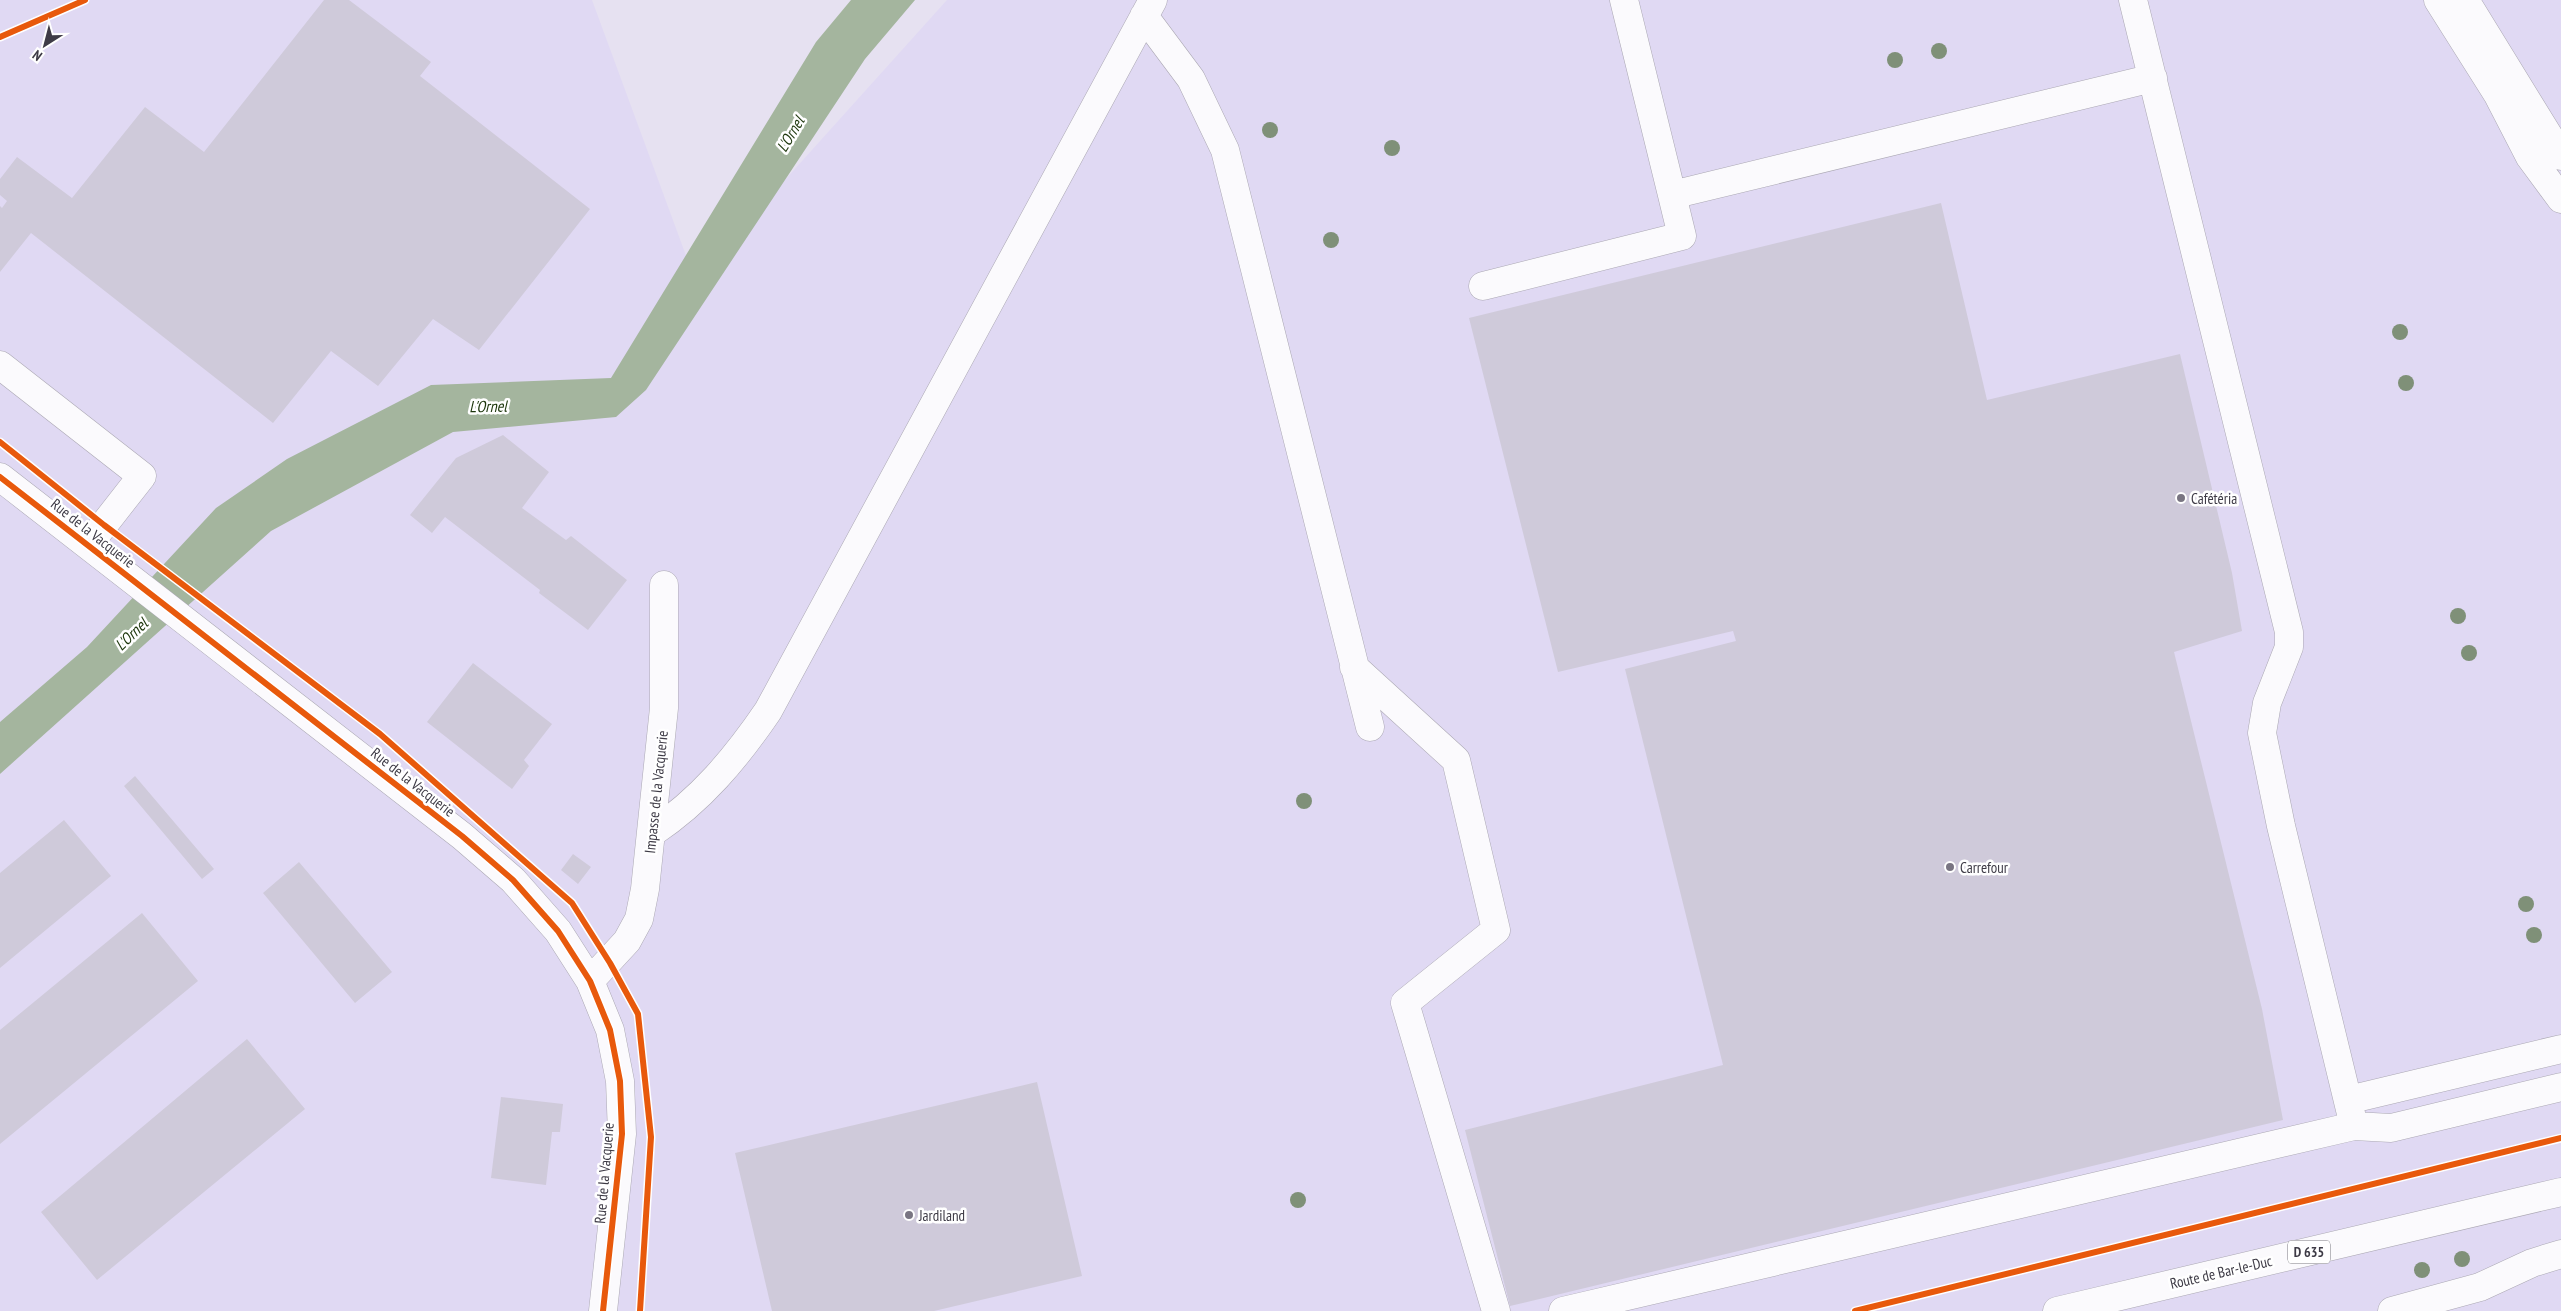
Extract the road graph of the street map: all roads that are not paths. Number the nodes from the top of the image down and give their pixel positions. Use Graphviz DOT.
graph roads {
  1 [pos="1624,0"];
  2 [pos="2133,0"];
  3 [pos="2438,0"];
  4 [pos="2465,0"];
  5 [pos="1149,8"];
  6 [pos="2153,78"];
  7 [pos="2561,156"];
  8 [pos="1672,195"];
  9 [pos="2561,199"];
  10 [pos="1483,286"];
  11 [pos="0,365"];
  12 [pos="0,477"];
  13 [pos="88,545"];
  14 [pos="664,585"];
  15 [pos="1354,668"];
  16 [pos="1370,727"];
  17 [pos="653,832"];
  18 [pos="590,981"];
  19 [pos="2561,1049"];
  20 [pos="2561,1087"];
  21 [pos="2348,1100"];
  22 [pos="2354,1126"];
  23 [pos="2561,1192"];
  24 [pos="2561,1254"];
  25 [pos="603,1311"];
  26 [pos="1496,1311"];
  27 [pos="1563,1311"];
  28 [pos="2057,1311"];
  29 [pos="2392,1311"];
  1 -- 8 [label="street"];
  2 -- 6 [label="street"];
  3 -- 9 [label="street"];
  4 -- 7 [label="street"];
  5 -- 15 [label="street"];
  5 -- 17 [label="street"];
  6 -- 8 [label="street"];
  6 -- 21 [label="street"];
  8 -- 10 [label="street"];
  11 -- 13 [label="street"];
  12 -- 13 [label="street, Rue de la Vacquerie"];
  13 -- 18 [label="street, Rue de la Vacquerie"];
  14 -- 17 [label="street, Impasse de la Vacquerie"];
  15 -- 16 [label="street"];
  15 -- 26 [label="street"];
  17 -- 18 [label="street, Impasse de la Vacquerie"];
  18 -- 25 [label="street, Rue de la Vacquerie"];
  19 -- 21 [label="street"];
  20 -- 22 [label="street"];
  21 -- 22 [label="street"];
  22 -- 27 [label="street"];
  23 -- 28 [label="street, Route de Bar-le-Duc / D 635"];
  24 -- 29 [label="street"];
}
